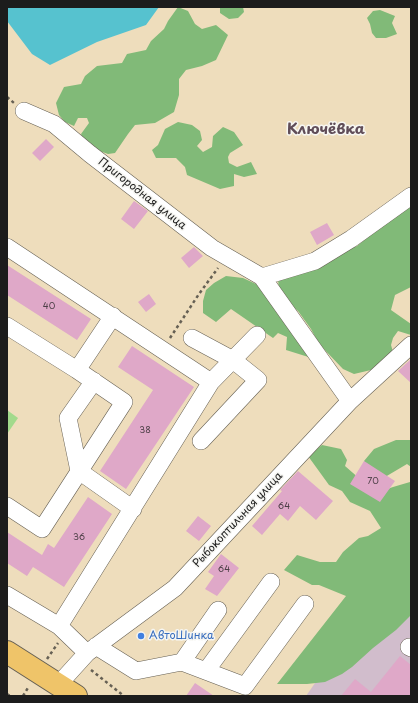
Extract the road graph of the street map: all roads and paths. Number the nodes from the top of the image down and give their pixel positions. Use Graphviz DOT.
graph roads {
  1 [pos="24,111"];
  2 [pos="411,196"];
  3 [pos="7,247"];
  4 [pos="226,256"];
  5 [pos="262,277"];
  6 [pos="113,316"];
  7 [pos="7,326"];
  8 [pos="257,335"];
  9 [pos="192,338"];
  10 [pos="411,345"];
  11 [pos="163,349"];
  12 [pos="233,360"];
  13 [pos="77,370"];
  14 [pos="94,381"];
  15 [pos="212,382"];
  16 [pos="350,401"];
  17 [pos="201,441"];
  18 [pos="79,471"];
  19 [pos="7,506"];
  20 [pos="133,509"];
  21 [pos="271,582"];
  22 [pos="7,594"];
  23 [pos="305,604"];
  24 [pos="218,610"];
  25 [pos="59,626"];
  26 [pos="91,649"];
  27 [pos="7,652"];
  28 [pos="182,662"];
  29 [pos="206,671"];
  30 [pos="67,690"];
  31 [pos="7,694"];
  32 [pos="10,696"];
  1 -- 4 [label="street, Пригородная улица"];
  2 -- 5 [label="street"];
  3 -- 6 [label="street"];
  4 -- 5 [label="street, Пригородная улица"];
  4 -- 11 [label="path"];
  5 -- 16 [label="street"];
  6 -- 11 [label="street"];
  6 -- 13 [label="street"];
  7 -- 13 [label="street"];
  8 -- 12 [label="street"];
  9 -- 12 [label="street"];
  10 -- 16 [label="street, Рыбокоптильная улица"];
  11 -- 15 [label="street"];
  12 -- 15 [label="street"];
  12 -- 17 [label="street"];
  13 -- 14 [label="street"];
  14 -- 18 [label="street"];
  14 -- 18 [label="street"];
  15 -- 20 [label="street"];
  16 -- 26 [label="street, Рыбокоптильная улица"];
  18 -- 19 [label="street"];
  18 -- 20 [label="street"];
  20 -- 25 [label="street"];
  21 -- 29 [label="street"];
  22 -- 25 [label="street"];
  23 -- 29 [label="street"];
  24 -- 28 [label="street"];
  25 -- 26 [label="street"];
  26 -- 28 [label="street"];
  26 -- 30 [label="street, Рыбокоптильная улица"];
  27 -- 30 [label="main road"];
  28 -- 29 [label="street"];
  31 -- 32 [label="path"];
}
